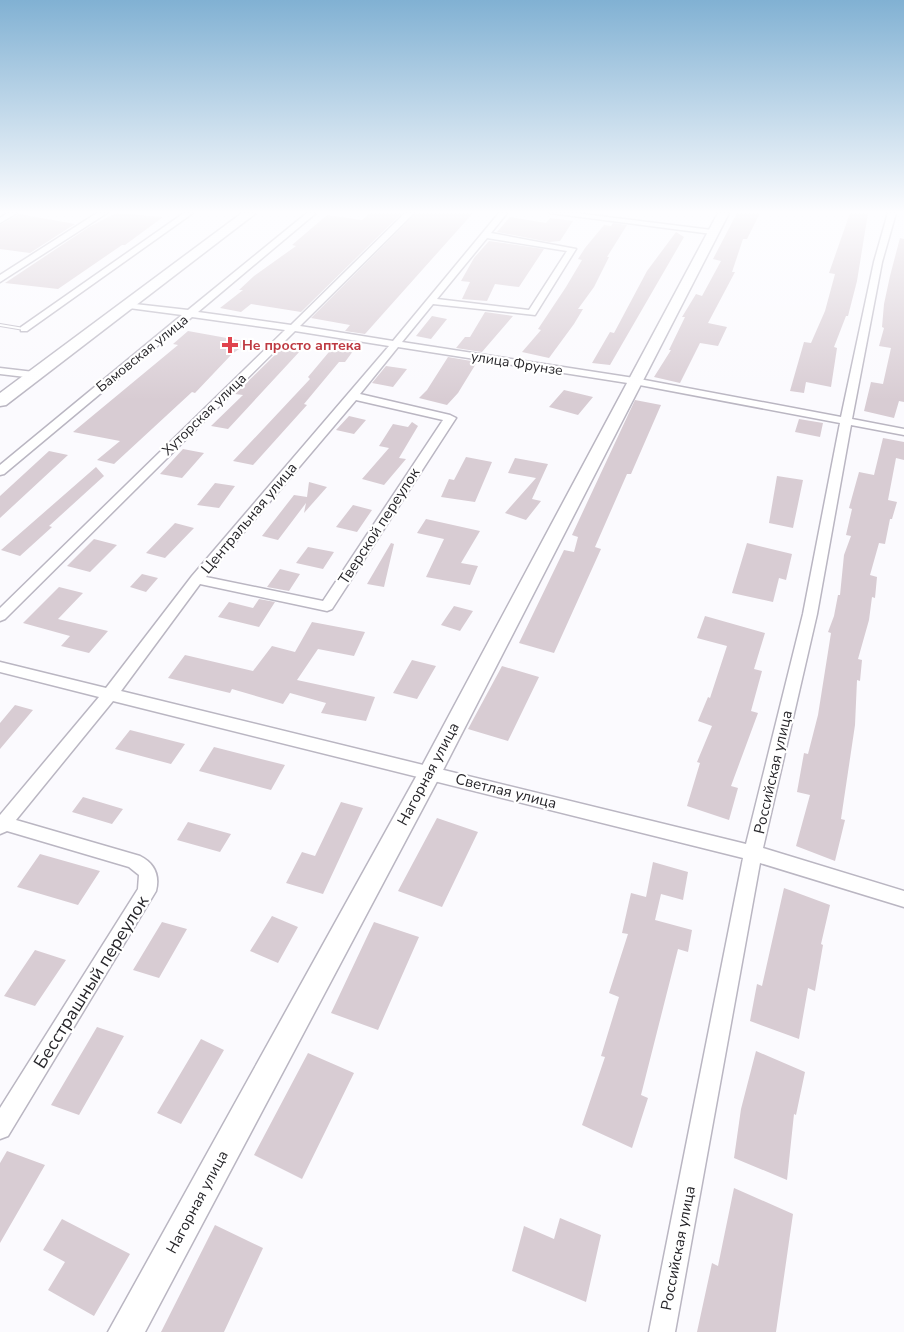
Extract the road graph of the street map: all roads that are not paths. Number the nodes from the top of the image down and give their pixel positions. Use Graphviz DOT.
graph roads {
  1 [pos="101,275"];
  2 [pos="168,275"];
  3 [pos="238,275"];
  4 [pos="346,275"];
  5 [pos="452,275"];
  6 [pos="556,275"];
  7 [pos="690,275"];
  8 [pos="875,275"];
  9 [pos="430,301"];
  10 [pos="129,305"];
  11 [pos="190,315"];
  12 [pos="0,325"];
  13 [pos="292,328"];
  14 [pos="24,329"];
  15 [pos="394,344"];
  16 [pos="0,371"];
  17 [pos="34,375"];
  18 [pos="634,381"];
  19 [pos="352,396"];
  20 [pos="0,401"];
  21 [pos="846,422"];
  22 [pos="904,432"];
  23 [pos="0,471"];
  24 [pos="197,579"];
  25 [pos="0,616"];
  26 [pos="0,667"];
  27 [pos="110,694"];
  28 [pos="430,772"];
  29 [pos="2,825"];
  30 [pos="753,853"];
  31 [pos="904,899"];
  32 [pos="0,1128"];
  33 [pos="126,1332"];
  34 [pos="662,1332"];
  1 -- 14 [label="street"];
  2 -- 10 [label="main road"];
  3 -- 11 [label="street, Бамовская улица"];
  4 -- 13 [label="street, Хуторская улица"];
  5 -- 9 [label="street, Центральная улица"];
  6 -- 9 [label="street"];
  7 -- 18 [label="street, Нагорная улица"];
  8 -- 21 [label="street, Российская улица"];
  9 -- 15 [label="street, Центральная улица"];
  10 -- 11 [label="street, улица Фрунзе"];
  10 -- 17 [label="main road"];
  11 -- 13 [label="street, улица Фрунзе"];
  11 -- 23 [label="street, Бамовская улица"];
  12 -- 14 [label="lane"];
  13 -- 15 [label="street, улица Фрунзе"];
  13 -- 25 [label="street, Хуторская улица"];
  15 -- 18 [label="street, улица Фрунзе"];
  15 -- 19 [label="street, Центральная улица"];
  16 -- 17 [label="street"];
  17 -- 20 [label="main road"];
  18 -- 21 [label="street, улица Фрунзе"];
  18 -- 28 [label="street, Нагорная улица"];
  19 -- 24 [label="street, Центральная улица"];
  19 -- 24 [label="street, Тверской переулок"];
  21 -- 22 [label="street, улица Фрунзе"];
  21 -- 30 [label="street, Российская улица"];
  24 -- 27 [label="street, Центральная улица"];
  26 -- 27 [label="street, Светлая улица"];
  27 -- 28 [label="street, Светлая улица"];
  27 -- 29 [label="street, Центральная улица"];
  28 -- 30 [label="street, Светлая улица"];
  28 -- 33 [label="street, Нагорная улица"];
  29 -- 32 [label="street, Бесстрашный переулок"];
  30 -- 31 [label="street, Светлая улица"];
  30 -- 34 [label="street, Российская улица"];
}
